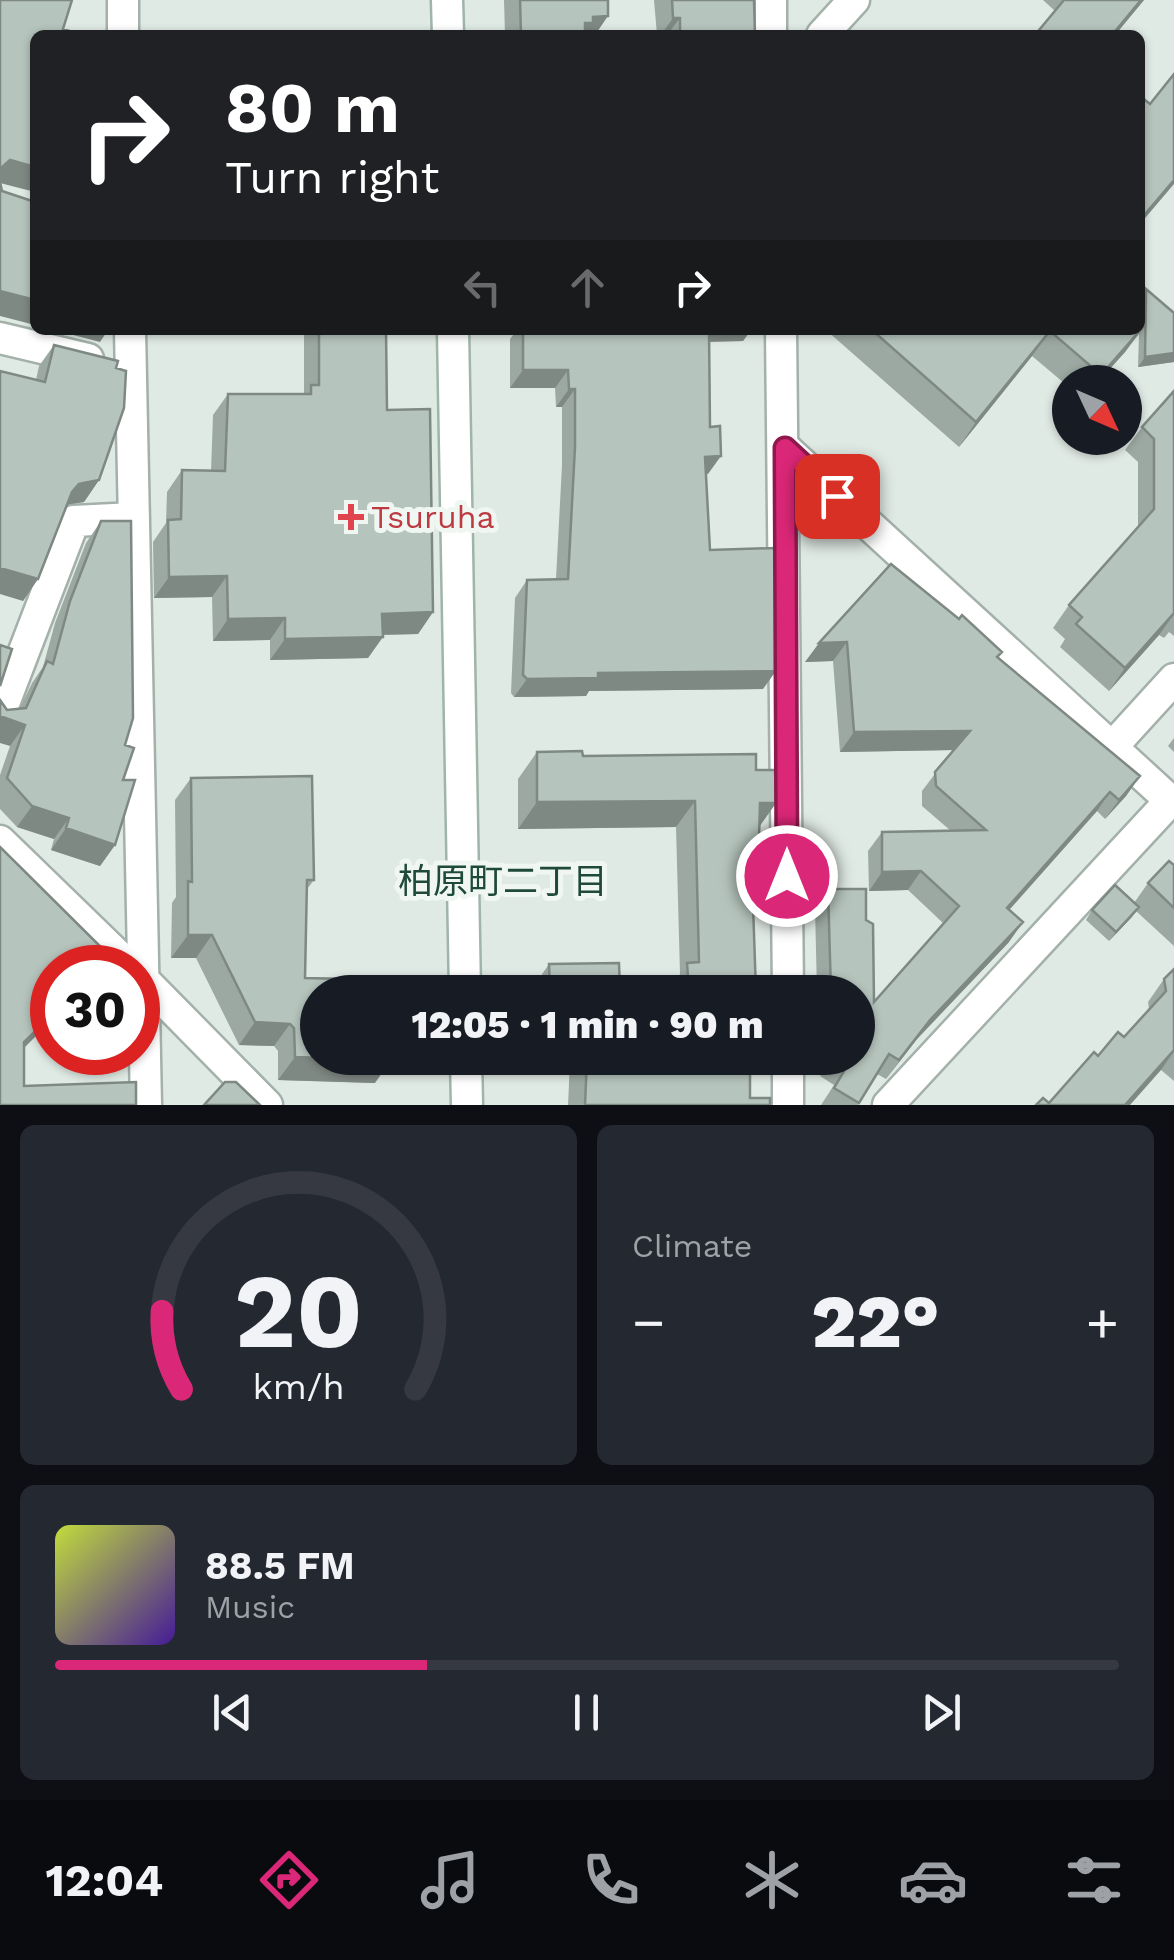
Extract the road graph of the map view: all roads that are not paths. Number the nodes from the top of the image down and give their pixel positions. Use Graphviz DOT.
graph roads {
  1 [pos="122,0"];
  2 [pos="447,0"];
  3 [pos="771,0"];
  4 [pos="854,0"];
  5 [pos="123,30"];
  6 [pos="448,30"];
  7 [pos="771,30"];
  8 [pos="827,30"];
  9 [pos="130,335"];
  10 [pos="453,335"];
  11 [pos="781,335"];
  12 [pos="0,338"];
  13 [pos="130,368"];
  14 [pos="785,448"];
  15 [pos="134,518"];
  16 [pos="1174,679"];
  17 [pos="0,714"];
  18 [pos="1112,747"];
  19 [pos="1172,802"];
  20 [pos="0,841"];
  21 [pos="107,945"];
  22 [pos="137,945"];
  23 [pos="465,975"];
  24 [pos="788,975"];
  25 [pos="160,997"];
  26 [pos="144,1075"];
  27 [pos="466,1075"];
  28 [pos="788,1075"];
  29 [pos="146,1105"];
  30 [pos="267,1105"];
  31 [pos="467,1105"];
  32 [pos="788,1105"];
  33 [pos="888,1105"];
  1 -- 5 [label="street"];
  2 -- 6 [label="street"];
  3 -- 7 [label="street"];
  4 -- 8 [label="street"];
  9 -- 13 [label="street"];
  10 -- 23 [label="street"];
  11 -- 14 [label="street"];
  12 -- 13 [label="street"];
  13 -- 15 [label="street"];
  14 -- 18 [label="street"];
  14 -- 24 [label="street"];
  15 -- 17 [label="street"];
  15 -- 22 [label="street"];
  16 -- 18 [label="street"];
  18 -- 19 [label="street"];
  19 -- 33 [label="street"];
  20 -- 21 [label="street"];
  25 -- 30 [label="street"];
  26 -- 29 [label="street"];
  27 -- 31 [label="street"];
  28 -- 32 [label="street"];
}
